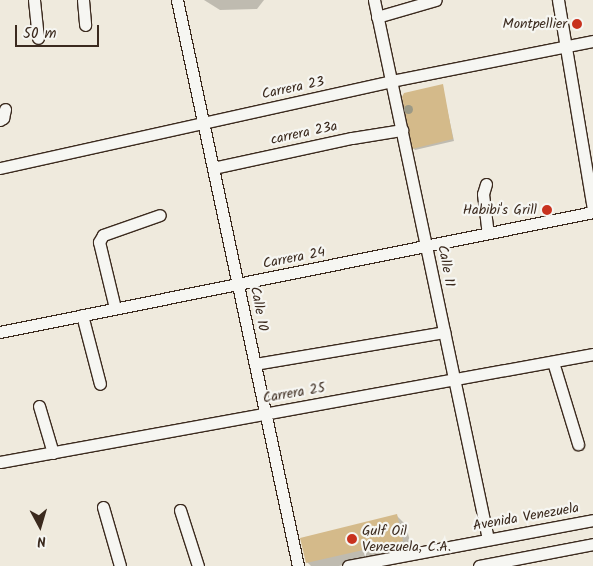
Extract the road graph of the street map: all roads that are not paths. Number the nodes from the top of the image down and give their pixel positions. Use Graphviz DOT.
graph roads {
  1 [pos="34,0"];
  2 [pos="83,0"];
  3 [pos="177,0"];
  4 [pos="374,0"];
  5 [pos="436,0"];
  6 [pos="558,0"];
  7 [pos="377,17"];
  8 [pos="85,25"];
  9 [pos="38,38"];
  10 [pos="593,41"];
  11 [pos="566,47"];
  12 [pos="391,82"];
  13 [pos="203,123"];
  14 [pos="402,130"];
  15 [pos="0,168"];
  16 [pos="214,168"];
  17 [pos="486,184"];
  18 [pos="593,211"];
  19 [pos="160,215"];
  20 [pos="488,233"];
  21 [pos="427,246"];
  22 [pos="239,284"];
  23 [pos="115,308"];
  24 [pos="82,315"];
  25 [pos="0,332"];
  26 [pos="444,332"];
  27 [pos="593,354"];
  28 [pos="552,362"];
  29 [pos="255,364"];
  30 [pos="454,380"];
  31 [pos="100,384"];
  32 [pos="39,406"];
  33 [pos="264,414"];
  34 [pos="578,444"];
  35 [pos="53,453"];
  36 [pos="0,462"];
  37 [pos="103,507"];
  38 [pos="180,510"];
  39 [pos="593,520"];
  40 [pos="488,539"];
  41 [pos="593,544"];
  42 [pos="120,566"];
  43 [pos="198,566"];
  44 [pos="298,566"];
  45 [pos="348,566"];
  46 [pos="479,566"];
  1 -- 9 [label="street"];
  2 -- 8 [label="street"];
  3 -- 13 [label="street, Calle 10"];
  4 -- 7 [label="street, Calle 11"];
  5 -- 7 [label="street"];
  6 -- 11 [label="street"];
  7 -- 12 [label="street, Calle 11"];
  10 -- 11 [label="street, Carrera 23"];
  11 -- 12 [label="street, Carrera 23"];
  11 -- 18 [label="street"];
  12 -- 13 [label="street, Carrera 23"];
  12 -- 14 [label="street, Calle 11"];
  13 -- 15 [label="street, Carrera 23"];
  13 -- 16 [label="street, Calle 10"];
  14 -- 16 [label="street, carrera 23a"];
  14 -- 21 [label="street, Calle 11"];
  16 -- 22 [label="street, Calle 10"];
  17 -- 20 [label="street"];
  18 -- 20 [label="street, Carrera 24"];
  19 -- 23 [label="street"];
  20 -- 21 [label="street, Carrera 24"];
  21 -- 22 [label="street, Carrera 24"];
  21 -- 26 [label="street, Calle 11"];
  22 -- 23 [label="street, Carrera 24"];
  22 -- 29 [label="street, Calle 10"];
  23 -- 24 [label="street, Carrera 24"];
  24 -- 25 [label="street, Carrera 24"];
  24 -- 31 [label="street"];
  26 -- 29 [label="street"];
  26 -- 30 [label="street, Calle 11"];
  27 -- 28 [label="street, Carrera 25"];
  28 -- 30 [label="street, Carrera 25"];
  28 -- 34 [label="street"];
  29 -- 33 [label="street, Calle 10"];
  30 -- 33 [label="street, Carrera 25"];
  30 -- 40 [label="street, Calle 11"];
  32 -- 35 [label="street"];
  33 -- 35 [label="street, Carrera 25"];
  33 -- 44 [label="street, Calle 10"];
  35 -- 36 [label="street, Carrera 25"];
  37 -- 42 [label="street"];
  38 -- 43 [label="street"];
  39 -- 40 [label="street, Avenida Venezuela"];
  40 -- 45 [label="street, Avenida Venezuela"];
  41 -- 46 [label="street"];
}
